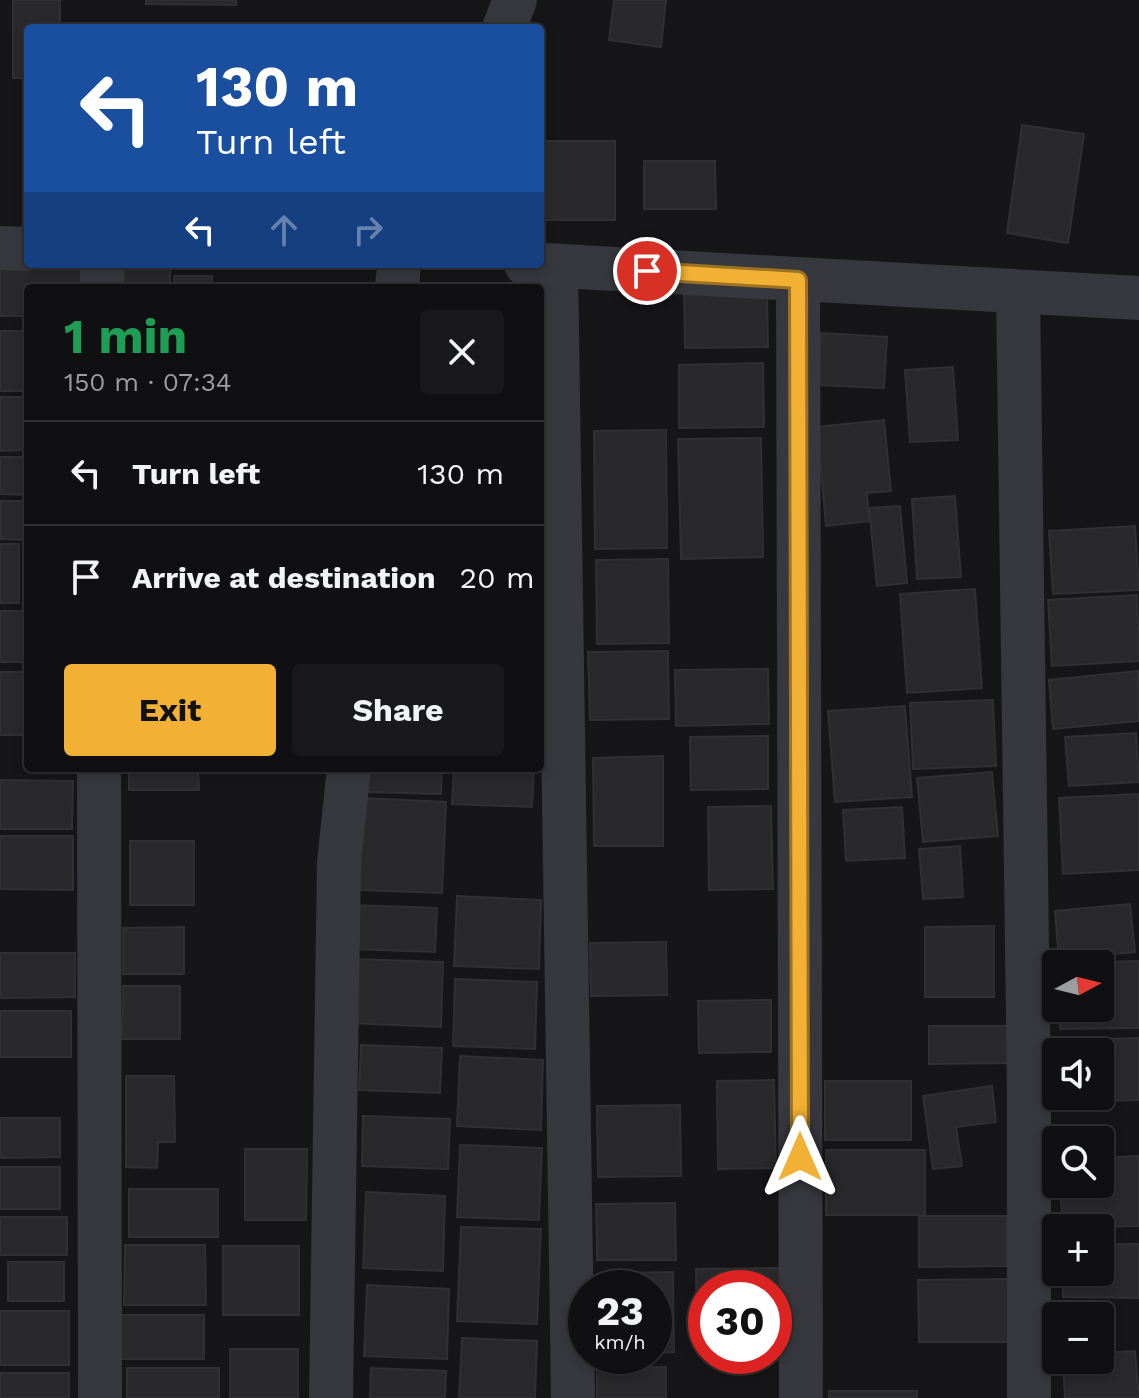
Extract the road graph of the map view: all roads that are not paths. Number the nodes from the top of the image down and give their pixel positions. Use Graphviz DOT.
graph roads {
  1 [pos="515,0"];
  2 [pos="506,24"];
  3 [pos="0,248"];
  4 [pos="24,249"];
  5 [pos="544,265"];
  6 [pos="798,280"];
  7 [pos="1018,292"];
  8 [pos="1139,298"];
  9 [pos="544,371"];
  10 [pos="99,772"];
  11 [pos="349,772"];
  12 [pos="100,1398"];
  13 [pos="331,1398"];
  14 [pos="573,1398"];
  15 [pos="801,1398"];
  16 [pos="1029,1398"];
  1 -- 2 [label="street"];
  3 -- 4 [label="street"];
  5 -- 6 [label="street"];
  6 -- 7 [label="street"];
  6 -- 15 [label="street"];
  7 -- 8 [label="street"];
  7 -- 16 [label="street"];
  9 -- 14 [label="street"];
  10 -- 12 [label="street"];
  11 -- 13 [label="street"];
}
